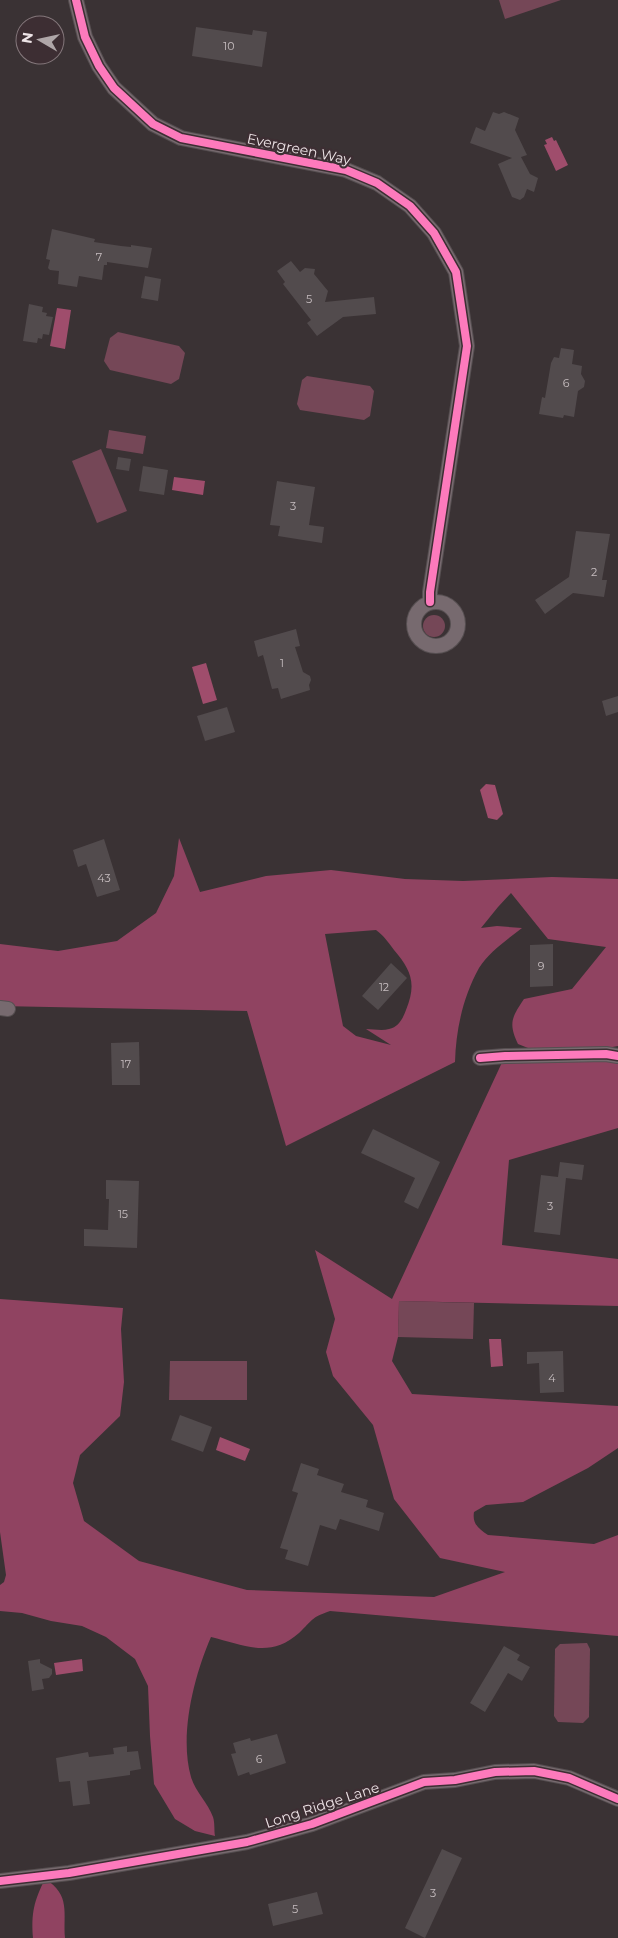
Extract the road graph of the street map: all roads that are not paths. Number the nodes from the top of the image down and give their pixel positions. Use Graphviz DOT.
graph roads {
  1 [pos="76,0"];
  2 [pos="430,602"];
  3 [pos="618,1056"];
  4 [pos="480,1058"];
  5 [pos="618,1799"];
  6 [pos="0,1881"];
  1 -- 2 [label="street, Evergreen Way"];
  3 -- 4 [label="street"];
  5 -- 6 [label="street, Long Ridge Lane"];
}
